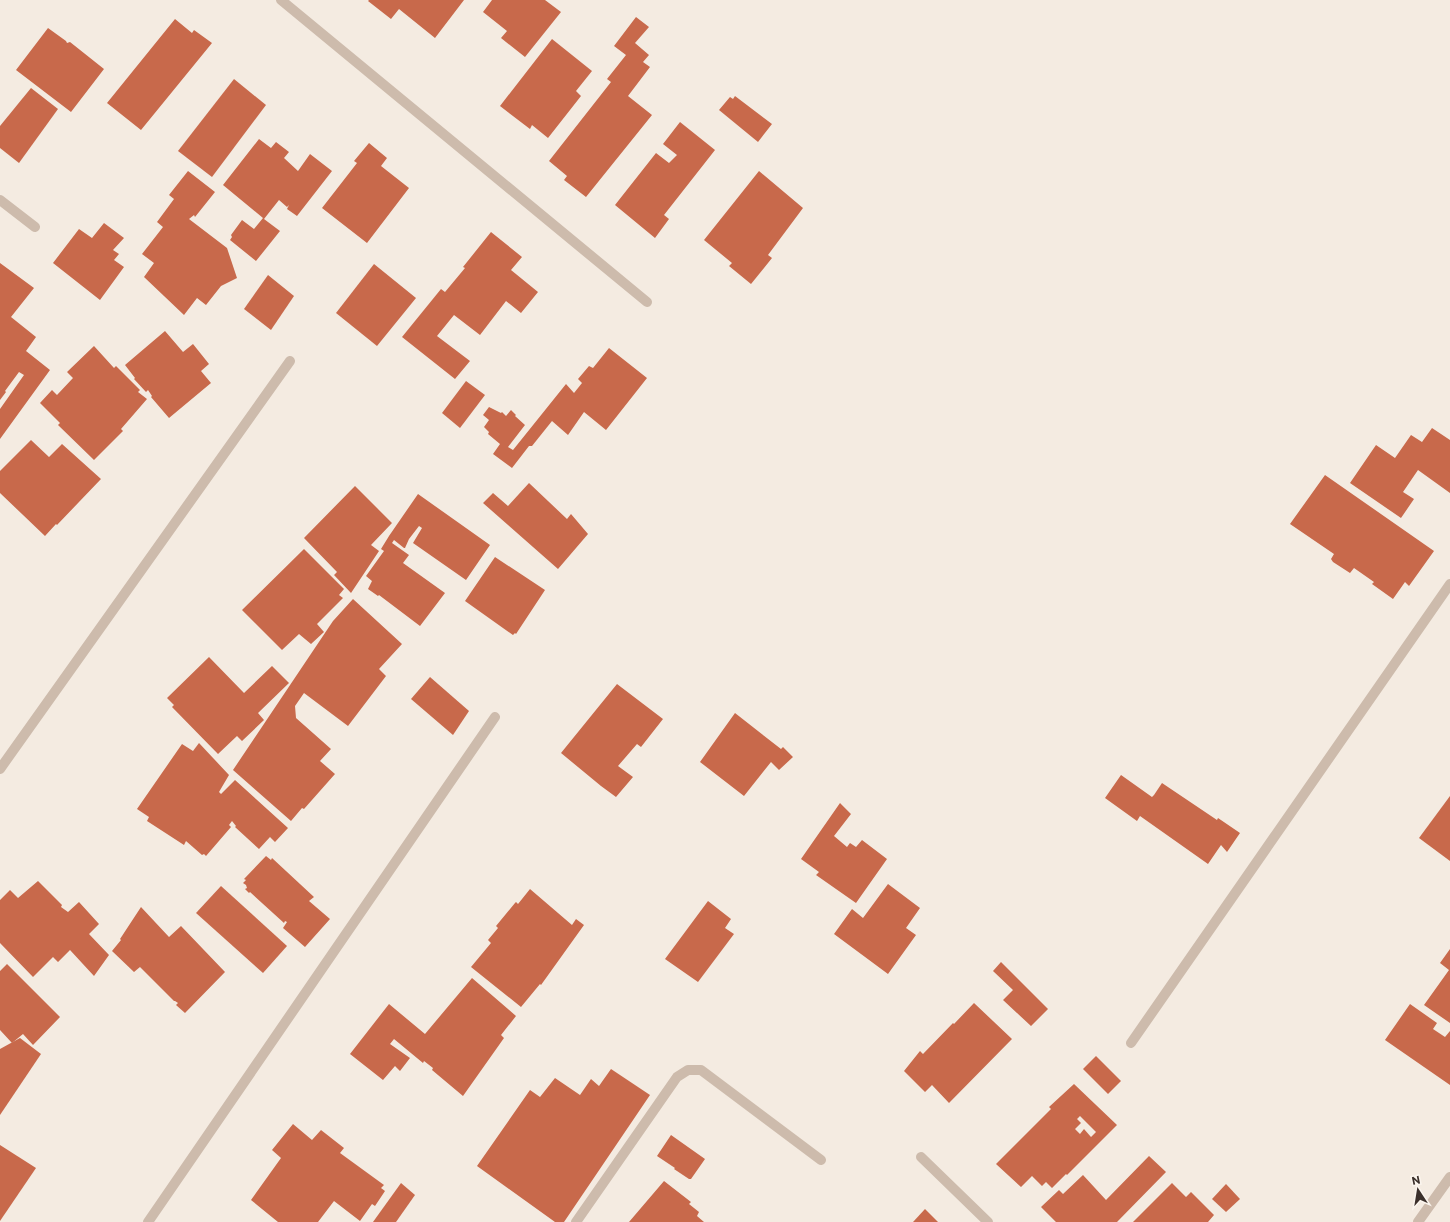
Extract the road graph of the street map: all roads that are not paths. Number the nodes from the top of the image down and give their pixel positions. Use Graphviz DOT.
graph roads {
  1 [pos="281,0"];
  2 [pos="0,200"];
  3 [pos="34,227"];
  4 [pos="647,302"];
  5 [pos="290,361"];
  6 [pos="1450,584"];
  7 [pos="494,717"];
  8 [pos="0,769"];
  9 [pos="1131,1043"];
  10 [pos="921,1157"];
  11 [pos="821,1160"];
  12 [pos="1450,1177"];
  13 [pos="148,1222"];
  14 [pos="576,1222"];
  15 [pos="988,1222"];
  16 [pos="1418,1222"];
  1 -- 4 [label="street"];
  2 -- 3 [label="street"];
  5 -- 8 [label="street"];
  6 -- 9 [label="street"];
  7 -- 13 [label="street"];
  10 -- 15 [label="street"];
  11 -- 14 [label="street"];
  12 -- 16 [label="street"];
}
